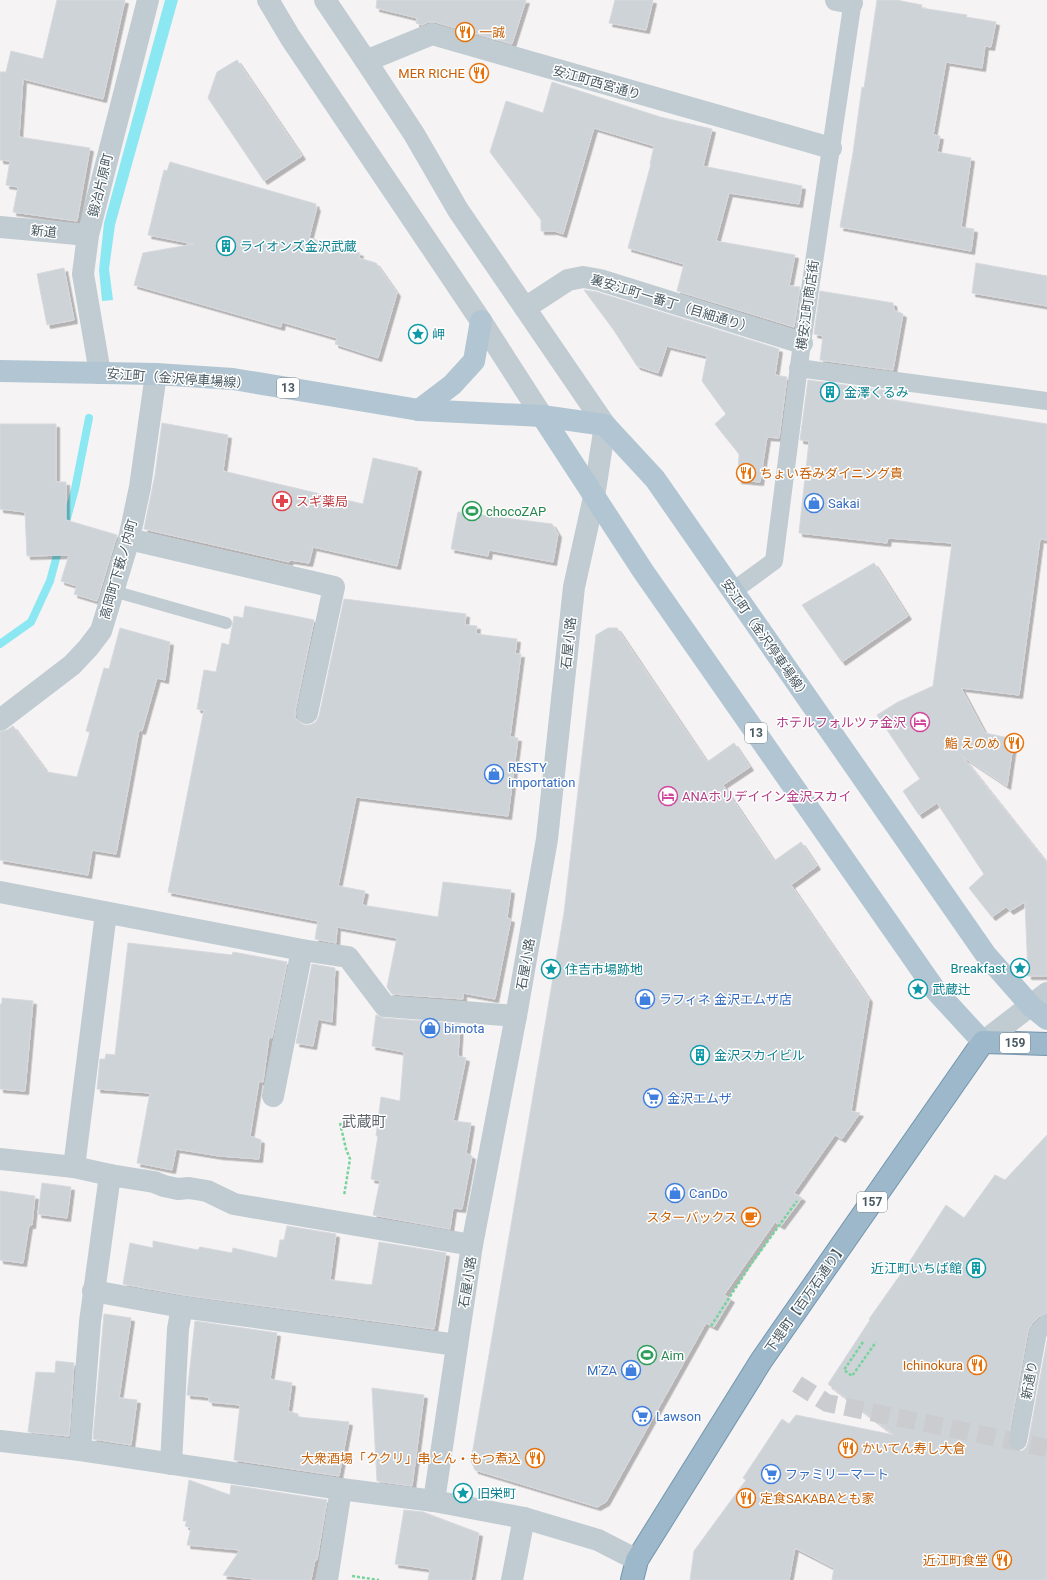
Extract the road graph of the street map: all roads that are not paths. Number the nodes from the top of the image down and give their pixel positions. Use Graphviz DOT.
graph roads {
  1 [pos="148,0"];
  2 [pos="268,0"];
  3 [pos="325,0"];
  4 [pos="847,1"];
  5 [pos="366,60"];
  6 [pos="831,148"];
  7 [pos="0,226"];
  8 [pos="88,235"];
  9 [pos="525,308"];
  10 [pos="481,321"];
  11 [pos="802,342"];
  12 [pos="798,368"];
  13 [pos="0,371"];
  14 [pos="100,373"];
  15 [pos="156,374"];
  16 [pos="1047,401"];
  17 [pos="419,410"];
  18 [pos="542,416"];
  19 [pos="604,425"];
  20 [pos="594,497"];
  21 [pos="129,539"];
  22 [pos="113,591"];
  23 [pos="733,591"];
  24 [pos="226,623"];
  25 [pos="307,713"];
  26 [pos="0,720"];
  27 [pos="0,892"];
  28 [pos="106,913"];
  29 [pos="302,950"];
  30 [pos="1042,1006"];
  31 [pos="516,1016"];
  32 [pos="983,1042"];
  33 [pos="1047,1044"];
  34 [pos="273,1096"];
  35 [pos="0,1158"];
  36 [pos="74,1168"];
  37 [pos="110,1175"];
  38 [pos="472,1245"];
  39 [pos="93,1291"];
  40 [pos="182,1307"];
  41 [pos="1047,1323"];
  42 [pos="457,1345"];
  43 [pos="0,1441"];
  44 [pos="1018,1442"];
  45 [pos="80,1450"];
  46 [pos="171,1464"];
  47 [pos="341,1489"];
  48 [pos="434,1501"];
  49 [pos="524,1518"];
  50 [pos="635,1570"];
  51 [pos="327,1580"];
  52 [pos="512,1580"];
  1 -- 8 [label="street, 鍛冶片原町"];
  2 -- 10 [label="street"];
  3 -- 5 [label="street"];
  4 -- 6 [label="street, 横安江町商店街"];
  5 -- 6 [label="street, 安江町西宮通り"];
  5 -- 9 [label="street"];
  6 -- 11 [label="street, 横安江町商店街"];
  7 -- 8 [label="street, 新道"];
  8 -- 14 [label="street, 鍛冶片原町"];
  9 -- 11 [label="street, 裏安江町一番丁（目細通り）"];
  9 -- 19 [label="street"];
  10 -- 17 [label="main road"];
  10 -- 18 [label="street"];
  11 -- 12 [label="street, 横安江町商店街"];
  12 -- 16 [label="street"];
  12 -- 23 [label="street, 横安江町商店街"];
  13 -- 14 [label="main road, 13"];
  14 -- 15 [label="main road, 安江町（金沢停車場線） / 13"];
  15 -- 17 [label="main road, 安江町（金沢停車場線） / 13"];
  15 -- 21 [label="street, 高岡町下薮ノ内町"];
  17 -- 18 [label="main road, 安江町（金沢停車場線） / 13"];
  18 -- 19 [label="main road, 安江町（金沢停車場線） / 13"];
  18 -- 20 [label="main road, 13"];
  19 -- 20 [label="street, 石屋小路"];
  19 -- 23 [label="main road, 安江町（金沢停車場線）"];
  20 -- 31 [label="street, 石屋小路"];
  20 -- 32 [label="main road, 13"];
  21 -- 22 [label="street, 高岡町下薮ノ内町"];
  21 -- 25 [label="street"];
  22 -- 24 [label="lane"];
  22 -- 26 [label="street, 高岡町下薮ノ内町"];
  23 -- 30 [label="main road, 安江町（金沢停車場線）"];
  27 -- 28 [label="street"];
  28 -- 29 [label="street"];
  28 -- 36 [label="street"];
  29 -- 31 [label="street"];
  29 -- 34 [label="street"];
  30 -- 32 [label="street"];
  31 -- 38 [label="street, 石屋小路"];
  32 -- 33 [label="highway, 159"];
  32 -- 50 [label="highway, 下堤町【百万石通り】 / 157"];
  35 -- 36 [label="street"];
  36 -- 37 [label="street"];
  37 -- 38 [label="street"];
  37 -- 39 [label="street"];
  38 -- 42 [label="street, 石屋小路"];
  39 -- 40 [label="street"];
  39 -- 45 [label="street"];
  40 -- 42 [label="street"];
  40 -- 46 [label="street"];
  41 -- 44 [label="street, 新通り"];
  42 -- 48 [label="street, 石屋小路"];
  43 -- 45 [label="street"];
  45 -- 46 [label="street"];
  46 -- 47 [label="street"];
  47 -- 48 [label="street"];
  47 -- 51 [label="street"];
  48 -- 49 [label="street"];
  49 -- 50 [label="street"];
  49 -- 52 [label="street"];
}
